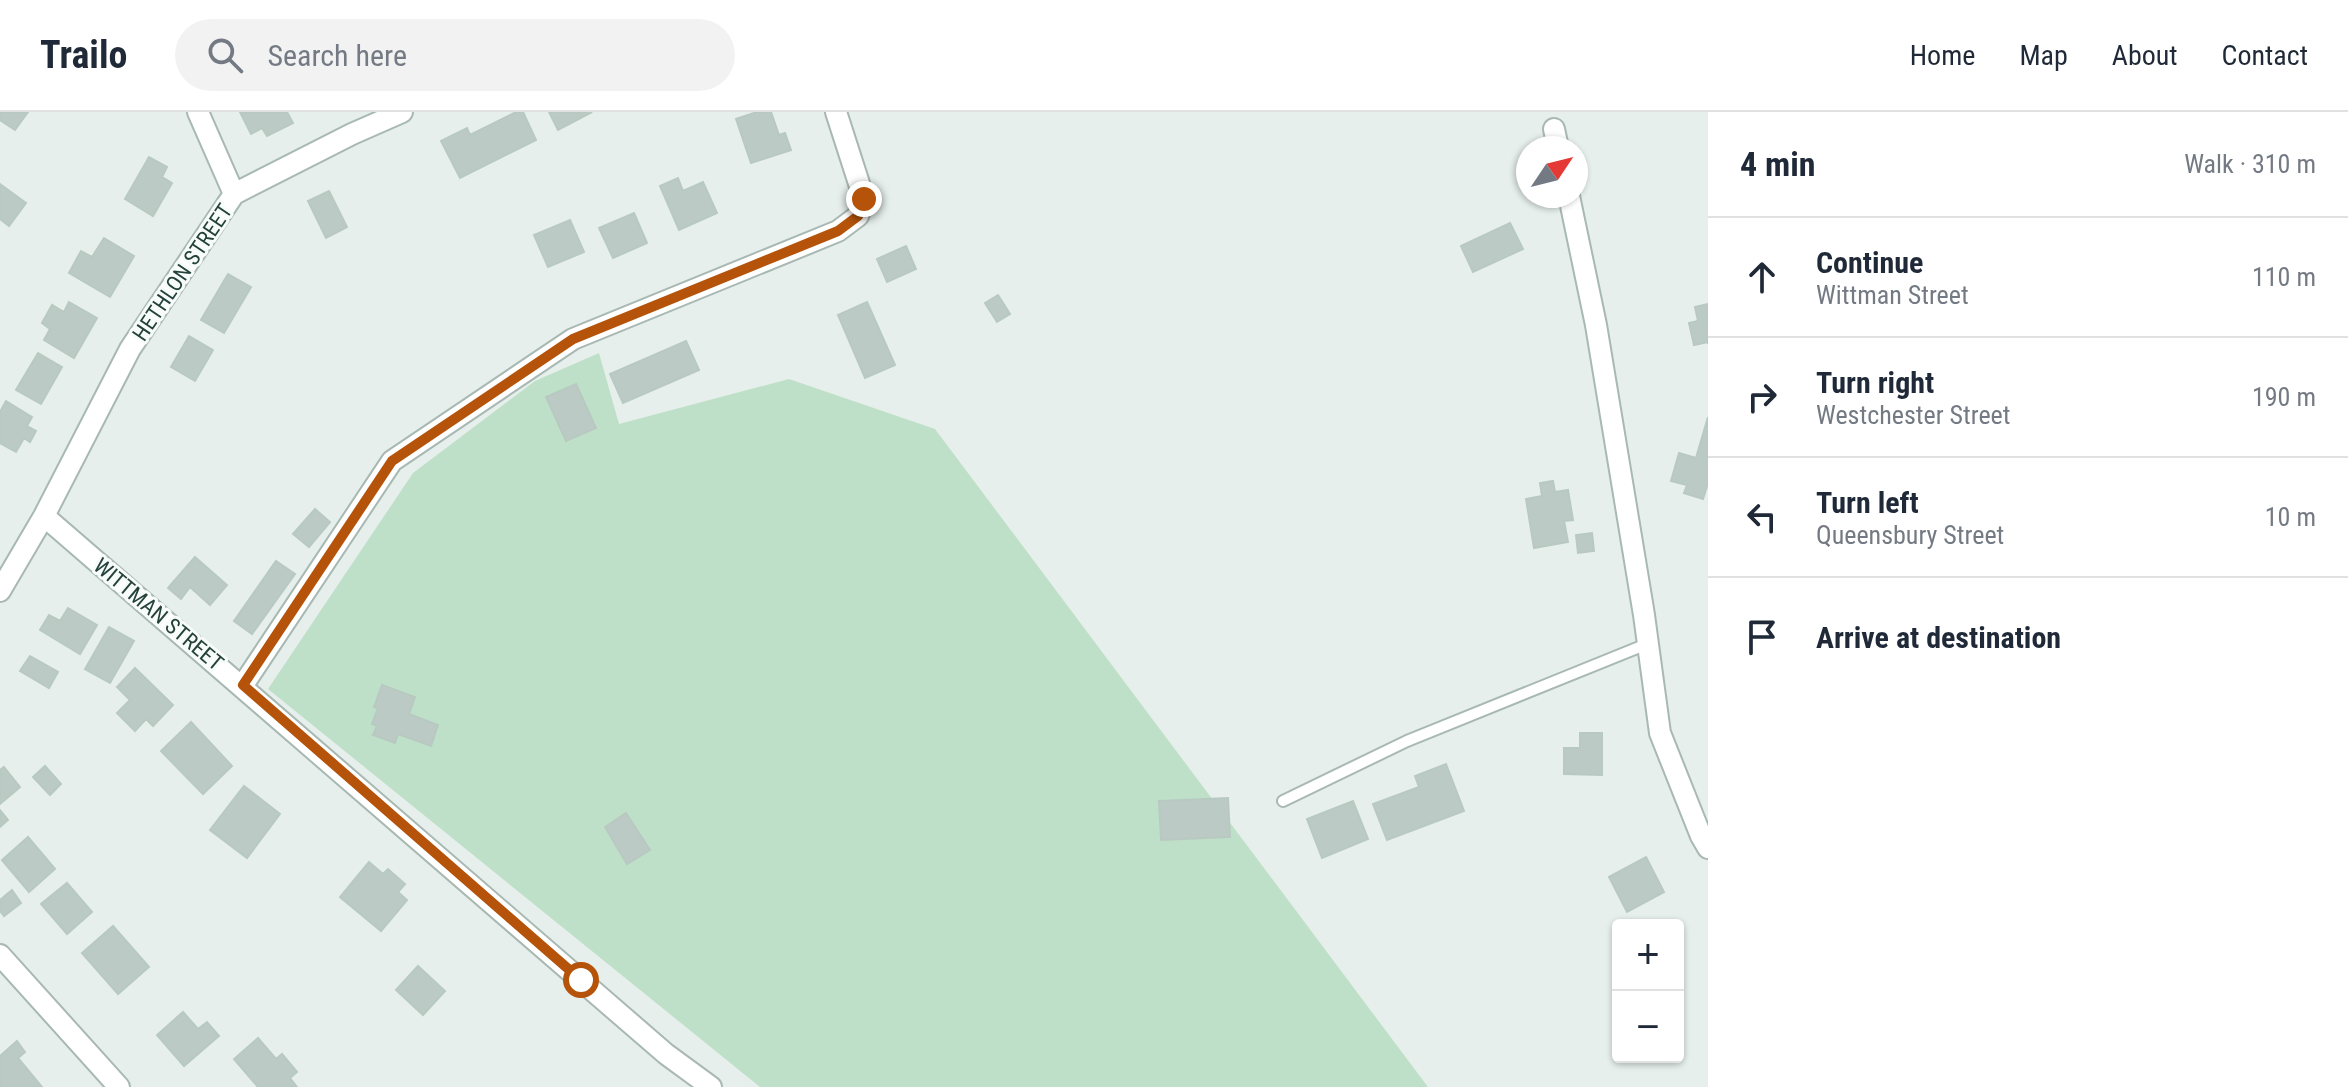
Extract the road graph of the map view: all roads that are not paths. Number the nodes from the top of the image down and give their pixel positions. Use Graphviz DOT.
graph roads {
  1 [pos="198,112"];
  2 [pos="402,112"];
  3 [pos="836,112"];
  4 [pos="234,194"];
  5 [pos="1572,208"];
  6 [pos="44,516"];
  7 [pos="0,591"];
  8 [pos="1647,644"];
  9 [pos="243,685"];
  10 [pos="1283,801"];
  11 [pos="1708,848"];
  12 [pos="0,955"];
  13 [pos="119,1087"];
  14 [pos="711,1087"];
  1 -- 4 [label="street"];
  2 -- 4 [label="street, HETHLON STREET"];
  3 -- 9 [label="street"];
  4 -- 6 [label="street, HETHLON STREET"];
  5 -- 8 [label="street"];
  6 -- 7 [label="street, HETHLON STREET"];
  6 -- 9 [label="street, WITTMAN STREET"];
  8 -- 10 [label="lane"];
  8 -- 11 [label="street"];
  9 -- 14 [label="street, WITTMAN STREET"];
  12 -- 13 [label="street"];
}
